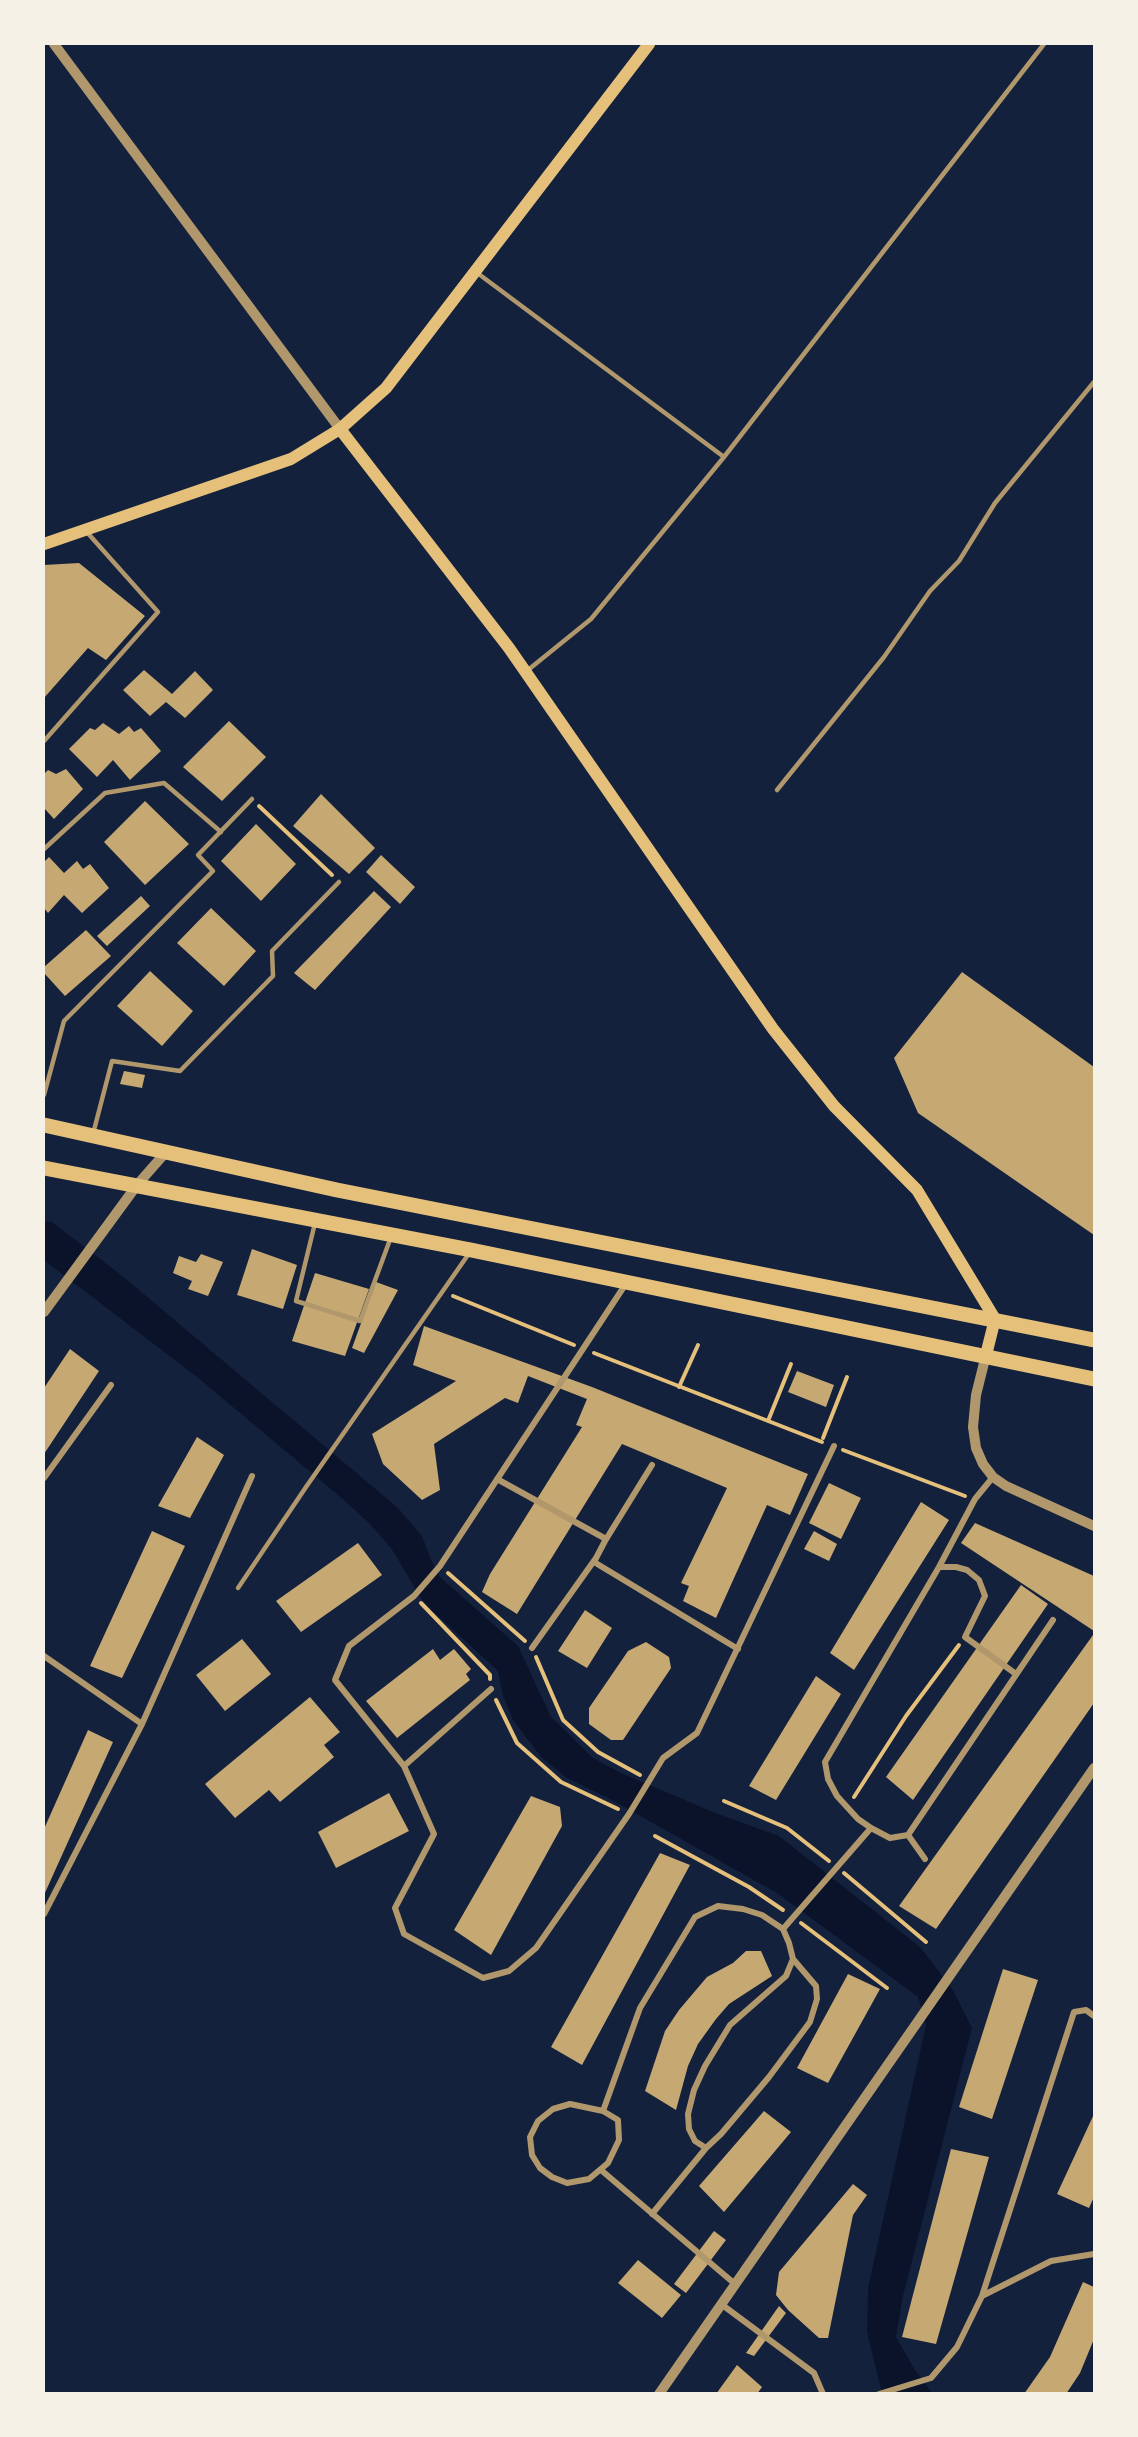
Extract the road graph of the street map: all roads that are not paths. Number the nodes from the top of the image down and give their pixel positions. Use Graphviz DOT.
graph roads {
  1 [pos="54,44"];
  2 [pos="650,44"];
  3 [pos="1044,44"];
  4 [pos="475,272"];
  5 [pos="1095,382"];
  6 [pos="340,429"];
  7 [pos="724,457"];
  8 [pos="85,530"];
  9 [pos="44,544"];
  10 [pos="525,672"];
  11 [pos="44,741"];
  12 [pos="777,790"];
  13 [pos="252,799"];
  14 [pos="221,832"];
  15 [pos="44,849"];
  16 [pos="339,882"];
  17 [pos="44,1095"];
  18 [pos="44,1125"];
  19 [pos="93,1136"];
  20 [pos="166,1152"];
  21 [pos="44,1168"];
  22 [pos="137,1185"];
  23 [pos="316,1220"];
  24 [pos="392,1235"];
  25 [pos="471,1250"];
  26 [pos="627,1281"];
  27 [pos="44,1312"];
  28 [pos="995,1319"];
  29 [pos="1095,1340"];
  30 [pos="986,1355"];
  31 [pos="1095,1379"];
  32 [pos="111,1385"];
  33 [pos="834,1446"];
  34 [pos="652,1465"];
  35 [pos="252,1476"];
  36 [pos="993,1477"];
  37 [pos="44,1478"];
  38 [pos="498,1479"];
  39 [pos="1095,1526"];
  40 [pos="606,1539"];
  41 [pos="594,1562"];
  42 [pos="939,1567"];
  43 [pos="238,1588"];
  44 [pos="1053,1620"];
  45 [pos="532,1648"];
  46 [pos="738,1649"];
  47 [pos="45,1658"];
  48 [pos="44,1668"];
  49 [pos="1016,1674"];
  50 [pos="491,1689"];
  51 [pos="142,1724"];
  52 [pos="404,1766"];
  53 [pos="1095,1768"];
  54 [pos="871,1828"];
  55 [pos="908,1834"];
  56 [pos="926,1859"];
  57 [pos="44,1914"];
  58 [pos="783,1929"];
  59 [pos="793,1959"];
  60 [pos="1095,2016"];
  61 [pos="603,2110"];
  62 [pos="706,2148"];
  63 [pos="601,2170"];
  64 [pos="652,2214"];
  65 [pos="1095,2254"];
  66 [pos="735,2284"];
  67 [pos="982,2296"];
  68 [pos="721,2304"];
  69 [pos="659,2394"];
  70 [pos="823,2394"];
  71 [pos="879,2394"];
  1 -- 6 [label="street"];
  2 -- 4 [label="main road"];
  3 -- 7 [label="lane"];
  4 -- 6 [label="main road"];
  4 -- 7 [label="lane"];
  5 -- 12 [label="lane"];
  6 -- 8 [label="main road"];
  6 -- 10 [label="main road"];
  7 -- 10 [label="lane"];
  8 -- 9 [label="main road"];
  8 -- 11 [label="lane"];
  10 -- 28 [label="main road"];
  13 -- 14 [label="lane"];
  14 -- 15 [label="lane"];
  14 -- 17 [label="lane"];
  16 -- 19 [label="lane"];
  18 -- 19 [label="main road"];
  19 -- 20 [label="main road"];
  20 -- 22 [label="street"];
  20 -- 28 [label="main road"];
  21 -- 22 [label="main road"];
  22 -- 23 [label="main road"];
  22 -- 27 [label="street"];
  23 -- 24 [label="main road"];
  23 -- 24 [label="lane"];
  24 -- 25 [label="main road"];
  25 -- 26 [label="main road"];
  25 -- 43 [label="lane"];
  26 -- 30 [label="main road"];
  26 -- 38 [label="street"];
  28 -- 29 [label="main road"];
  28 -- 30 [label="main road"];
  30 -- 31 [label="main road"];
  30 -- 36 [label="street"];
  32 -- 37 [label="street"];
  33 -- 46 [label="street"];
  34 -- 40 [label="street"];
  35 -- 51 [label="street"];
  36 -- 39 [label="street"];
  36 -- 42 [label="street"];
  38 -- 40 [label="street"];
  38 -- 52 [label="street"];
  40 -- 41 [label="street"];
  41 -- 45 [label="street"];
  41 -- 46 [label="street"];
  42 -- 49 [label="street"];
  42 -- 54 [label="street"];
  44 -- 49 [label="street"];
  46 -- 52 [label="street"];
  47 -- 48 [label="street"];
  47 -- 51 [label="street"];
  49 -- 55 [label="street"];
  50 -- 52 [label="street"];
  51 -- 57 [label="street"];
  53 -- 66 [label="street"];
  54 -- 55 [label="street"];
  54 -- 58 [label="street"];
  55 -- 56 [label="street"];
  58 -- 59 [label="street"];
  58 -- 61 [label="street"];
  59 -- 62 [label="street"];
  59 -- 62 [label="street"];
  60 -- 67 [label="street"];
  61 -- 63 [label="street"];
  61 -- 63 [label="street"];
  62 -- 64 [label="street"];
  63 -- 64 [label="street"];
  64 -- 66 [label="street"];
  65 -- 67 [label="street"];
  66 -- 68 [label="street"];
  67 -- 71 [label="street"];
  68 -- 69 [label="street"];
  68 -- 70 [label="street"];
}
